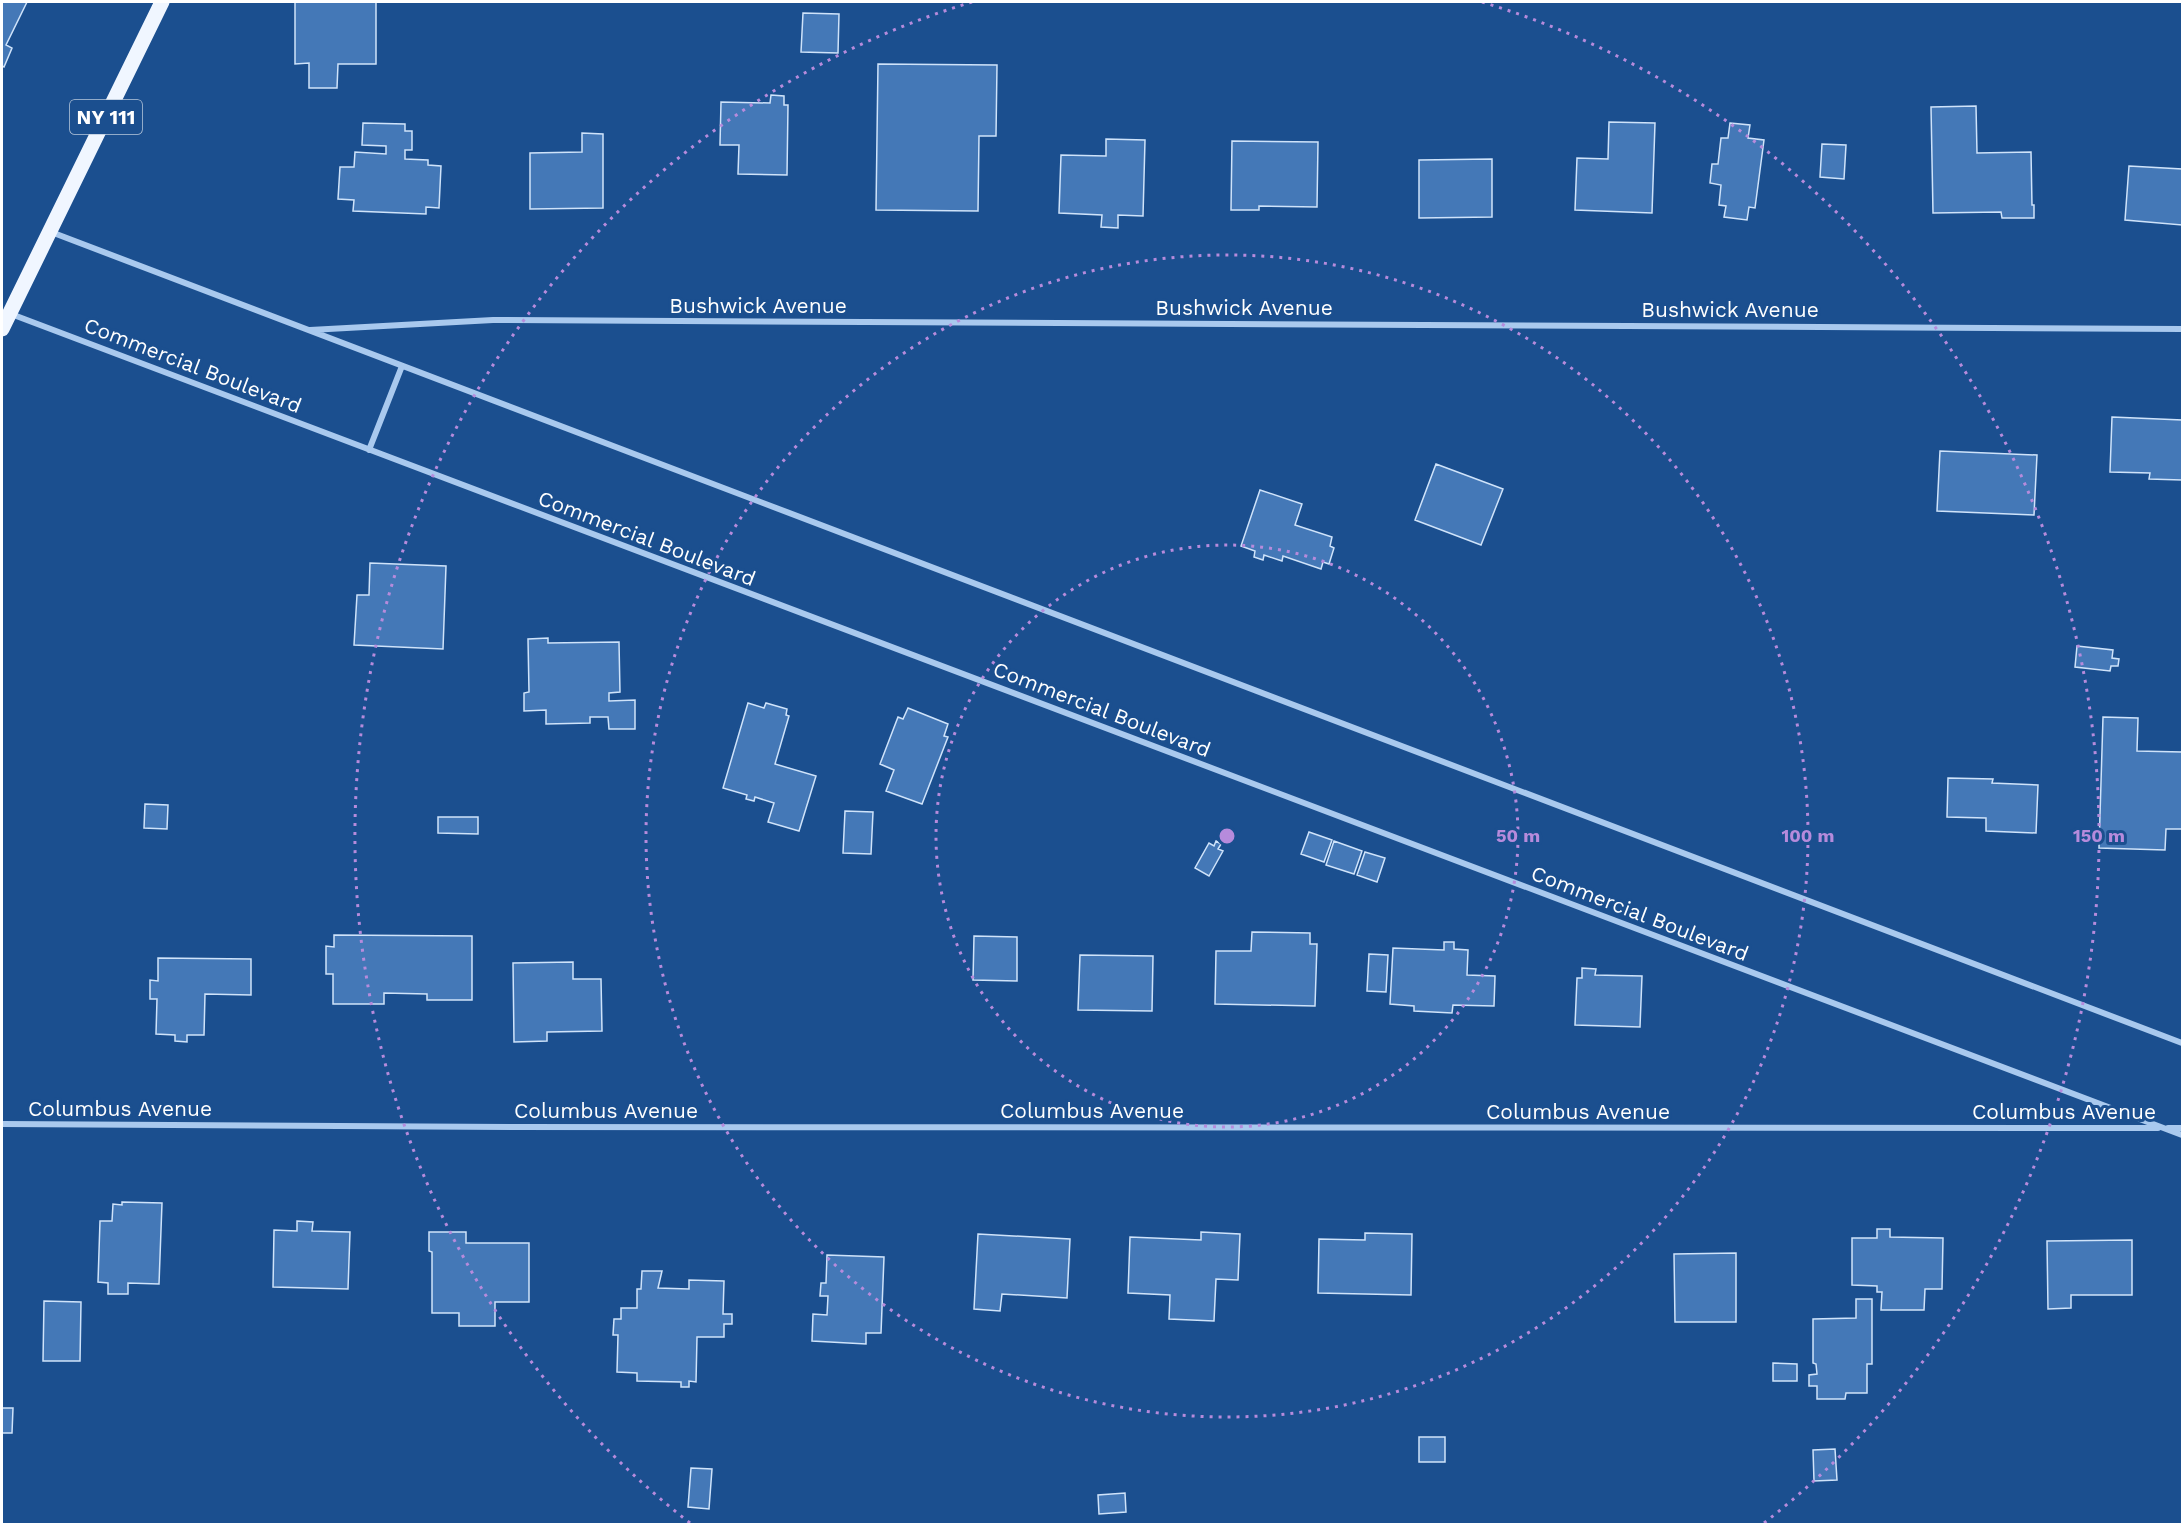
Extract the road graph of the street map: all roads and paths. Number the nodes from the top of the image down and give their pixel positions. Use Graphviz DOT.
graph roads {
  1 [pos="162,2"];
  2 [pos="51,232"];
  3 [pos="10,313"];
  4 [pos="2182,329"];
  5 [pos="2,330"];
  6 [pos="307,330"];
  7 [pos="402,366"];
  8 [pos="369,450"];
  9 [pos="2182,1042"];
  10 [pos="2,1124"];
  11 [pos="2162,1128"];
  12 [pos="2182,1128"];
  13 [pos="2182,1135"];
  1 -- 2 [label="main road, NY 111"];
  2 -- 3 [label="main road, NY 111"];
  2 -- 6 [label="street"];
  3 -- 5 [label="main road, NY 111"];
  3 -- 8 [label="street, Commercial Boulevard"];
  4 -- 6 [label="street, Bushwick Avenue"];
  6 -- 7 [label="street"];
  7 -- 8 [label="street"];
  7 -- 9 [label="street"];
  8 -- 11 [label="street, Commercial Boulevard"];
  10 -- 11 [label="street, Columbus Avenue"];
  11 -- 12 [label="street, Columbus Avenue"];
  11 -- 13 [label="street, Commercial Boulevard"];
}
